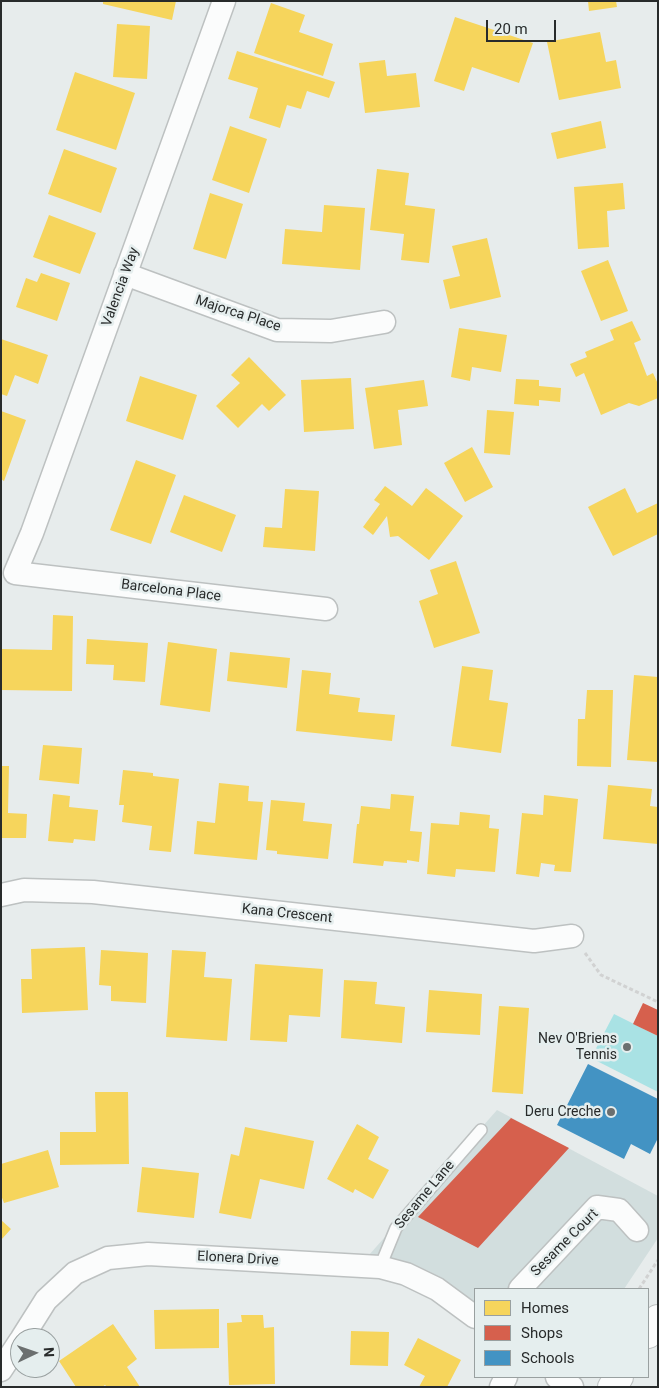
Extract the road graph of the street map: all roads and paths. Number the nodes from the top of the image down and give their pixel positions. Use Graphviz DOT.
graph roads {
  1 [pos="224,1"];
  2 [pos="125,274"];
  3 [pos="384,322"];
  4 [pos="16,573"];
  5 [pos="326,609"];
  6 [pos="1,894"];
  7 [pos="572,936"];
  8 [pos="658,1002"];
  9 [pos="481,1130"];
  10 [pos="637,1230"];
  11 [pos="658,1260"];
  12 [pos="380,1267"];
  13 [pos="521,1288"];
  14 [pos="640,1288"];
  15 [pos="474,1316"];
  16 [pos="658,1319"];
  17 [pos="28,1328"];
  18 [pos="649,1332"];
  19 [pos="10,1356"];
  20 [pos="1,1370"];
  21 [pos="558,1378"];
  22 [pos="572,1387"];
  1 -- 2 [label="street, Valencia Way"];
  2 -- 3 [label="street, Majorca Place"];
  2 -- 4 [label="street, Valencia Way"];
  4 -- 5 [label="street, Barcelona Place"];
  6 -- 7 [label="street, Kana Crescent"];
  7 -- 8 [label="path"];
  9 -- 12 [label="lane, Sesame Lane"];
  10 -- 13 [label="street, Sesame Court"];
  11 -- 14 [label="path"];
  12 -- 15 [label="street, Elonera Drive"];
  12 -- 17 [label="street, Elonera Drive"];
  16 -- 18 [label="main road"];
  19 -- 20 [label="street, Elonera Drive"];
  21 -- 22 [label="street"];
}
